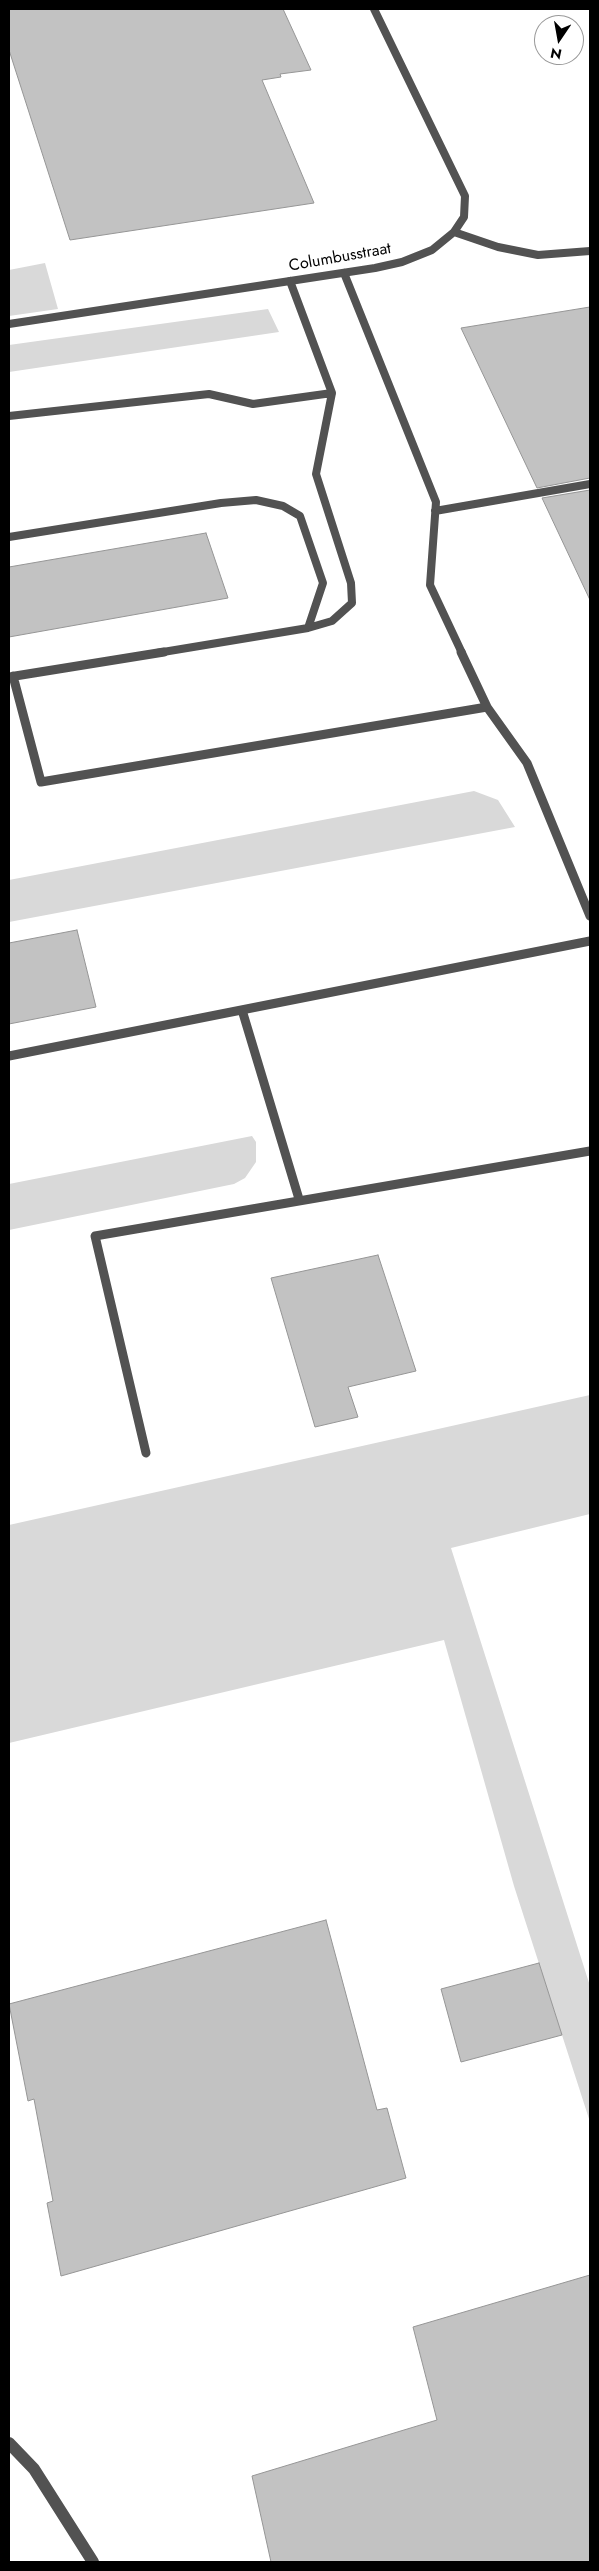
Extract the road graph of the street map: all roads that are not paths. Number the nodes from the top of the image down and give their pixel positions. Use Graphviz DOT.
graph roads {
  1 [pos="374,9"];
  2 [pos="454,232"];
  3 [pos="590,251"];
  4 [pos="344,273"];
  5 [pos="290,281"];
  6 [pos="9,324"];
  7 [pos="332,393"];
  8 [pos="9,416"];
  9 [pos="590,484"];
  10 [pos="435,511"];
  11 [pos="9,537"];
  12 [pos="308,628"];
  13 [pos="11,676"];
  14 [pos="487,707"];
  15 [pos="590,916"];
  16 [pos="590,940"];
  17 [pos="242,1010"];
  18 [pos="9,1056"];
  19 [pos="590,1151"];
  20 [pos="299,1199"];
  21 [pos="146,1453"];
  22 [pos="9,2443"];
  23 [pos="93,2562"];
  1 -- 2 [label="street, Columbusstraat"];
  2 -- 3 [label="street"];
  2 -- 4 [label="street, Columbusstraat"];
  4 -- 5 [label="street, Columbusstraat"];
  4 -- 10 [label="street"];
  5 -- 6 [label="street, Columbusstraat"];
  5 -- 7 [label="street"];
  7 -- 8 [label="street"];
  7 -- 12 [label="street"];
  9 -- 10 [label="street"];
  10 -- 14 [label="street"];
  11 -- 12 [label="street"];
  12 -- 13 [label="street"];
  13 -- 14 [label="street"];
  14 -- 15 [label="street"];
  16 -- 17 [label="street"];
  17 -- 18 [label="street"];
  17 -- 20 [label="street"];
  19 -- 20 [label="street"];
  20 -- 21 [label="street"];
  22 -- 23 [label="street"];
}
